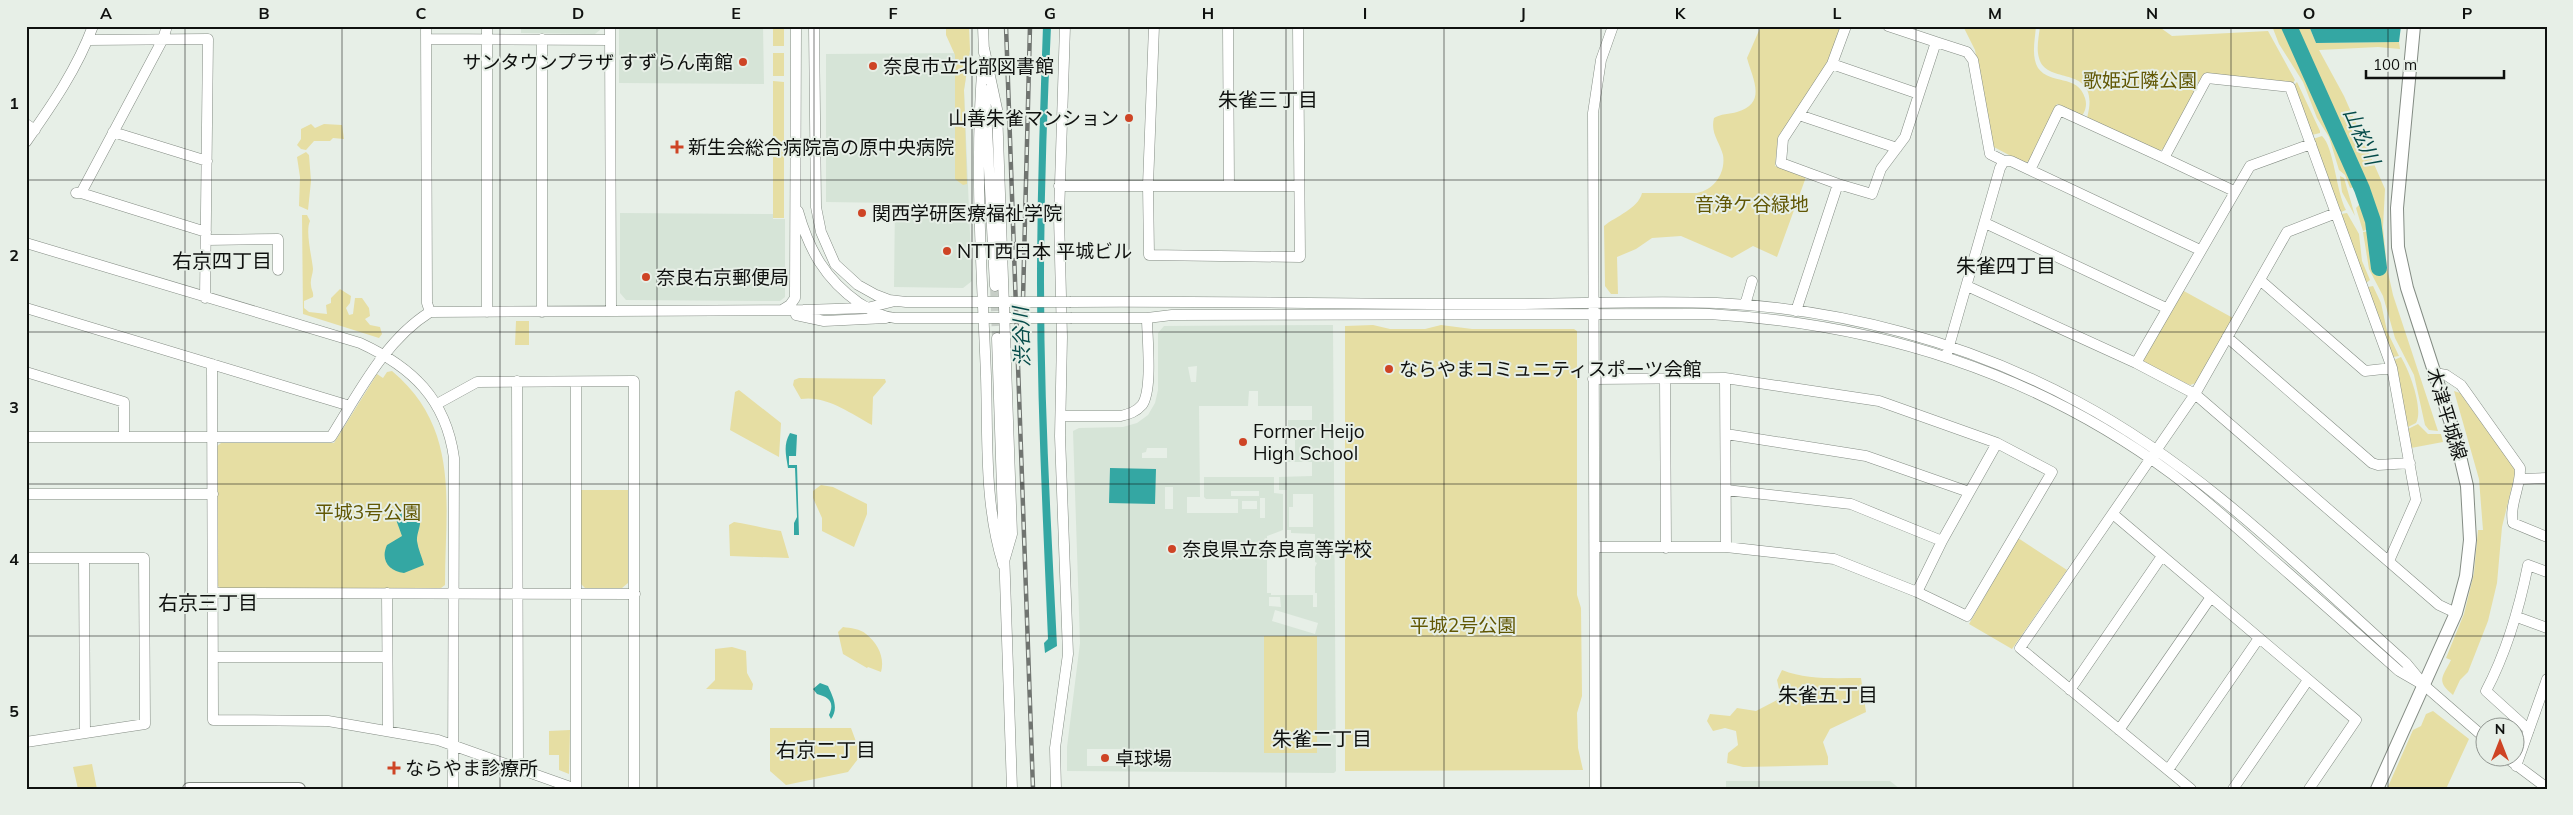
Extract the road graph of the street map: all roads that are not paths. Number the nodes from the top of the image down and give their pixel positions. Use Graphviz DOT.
graph roads {
  1 [pos="93,26"];
  2 [pos="167,26"];
  3 [pos="426,26"];
  4 [pos="487,26"];
  5 [pos="610,26"];
  6 [pos="796,26"];
  7 [pos="814,26"];
  8 [pos="983,26"];
  9 [pos="1064,26"];
  10 [pos="1154,26"];
  11 [pos="1228,26"];
  12 [pos="1298,26"];
  13 [pos="1613,26"];
  14 [pos="1846,26"];
  15 [pos="1888,26"];
  16 [pos="2414,26"];
  17 [pos="163,39"];
  18 [pos="426,39"];
  19 [pos="487,39"];
  20 [pos="542,39"];
  21 [pos="88,40"];
  22 [pos="610,40"];
  23 [pos="1936,42"];
  24 [pos="984,48"];
  25 [pos="1832,64"];
  26 [pos="1919,94"];
  27 [pos="1798,114"];
  28 [pos="31,127"];
  29 [pos="113,132"];
  30 [pos="26,142"];
  31 [pos="2311,144"];
  32 [pos="1897,148"];
  33 [pos="2164,158"];
  34 [pos="207,161"];
  35 [pos="2004,162"];
  36 [pos="2030,170"];
  37 [pos="1838,184"];
  38 [pos="1148,185"];
  39 [pos="1059,186"];
  40 [pos="1229,186"];
  41 [pos="1298,186"];
  42 [pos="2234,192"];
  43 [pos="796,200"];
  44 [pos="2336,213"];
  45 [pos="1985,224"];
  46 [pos="206,236"];
  47 [pos="26,243"];
  48 [pos="2200,250"];
  49 [pos="278,270"];
  50 [pos="2260,280"];
  51 [pos="1752,281"];
  52 [pos="994,286"];
  53 [pos="1967,286"];
  54 [pos="862,288"];
  55 [pos="205,298"];
  56 [pos="895,301"];
  57 [pos="982,302"];
  58 [pos="1007,302"];
  59 [pos="1746,306"];
  60 [pos="26,308"];
  61 [pos="867,308"];
  62 [pos="1593,308"];
  63 [pos="2166,308"];
  64 [pos="781,311"];
  65 [pos="1796,311"];
  66 [pos="430,312"];
  67 [pos="487,312"];
  68 [pos="542,312"];
  69 [pos="611,312"];
  70 [pos="895,318"];
  71 [pos="984,318"];
  72 [pos="1007,318"];
  73 [pos="1147,318"];
  74 [pos="850,320"];
  75 [pos="2227,337"];
  76 [pos="997,338"];
  77 [pos="1949,346"];
  78 [pos="385,355"];
  79 [pos="1946,357"];
  80 [pos="2136,362"];
  81 [pos="212,364"];
  82 [pos="2392,368"];
  83 [pos="26,372"];
  84 [pos="2434,373"];
  85 [pos="1725,378"];
  86 [pos="1593,379"];
  87 [pos="1665,379"];
  88 [pos="517,381"];
  89 [pos="576,382"];
  90 [pos="2195,394"];
  91 [pos="437,404"];
  92 [pos="350,406"];
  93 [pos="1062,416"];
  94 [pos="1726,434"];
  95 [pos="26,437"];
  96 [pos="124,437"];
  97 [pos="212,437"];
  98 [pos="1997,443"];
  99 [pos="2153,454"];
  100 [pos="2410,463"];
  101 [pos="2547,478"];
  102 [pos="2521,479"];
  103 [pos="1726,490"];
  104 [pos="1969,492"];
  105 [pos="26,494"];
  106 [pos="213,494"];
  107 [pos="2113,514"];
  108 [pos="2547,537"];
  109 [pos="1942,541"];
  110 [pos="1594,547"];
  111 [pos="1726,547"];
  112 [pos="1666,548"];
  113 [pos="2162,556"];
  114 [pos="26,558"];
  115 [pos="84,558"];
  116 [pos="2389,561"];
  117 [pos="1003,565"];
  118 [pos="2547,572"];
  119 [pos="1917,592"];
  120 [pos="213,593"];
  121 [pos="387,593"];
  122 [pos="576,594"];
  123 [pos="635,594"];
  124 [pos="454,595"];
  125 [pos="518,595"];
  126 [pos="2211,597"];
  127 [pos="2456,613"];
  128 [pos="2517,617"];
  129 [pos="2547,628"];
  130 [pos="2259,638"];
  131 [pos="213,657"];
  132 [pos="388,657"];
  133 [pos="2308,680"];
  134 [pos="2547,680"];
  135 [pos="2425,686"];
  136 [pos="2070,690"];
  137 [pos="2119,730"];
  138 [pos="2476,730"];
  139 [pos="2529,730"];
  140 [pos="388,731"];
  141 [pos="85,733"];
  142 [pos="2526,738"];
  143 [pos="26,742"];
  144 [pos="454,744"];
  145 [pos="518,767"];
  146 [pos="2519,768"];
  147 [pos="2168,770"];
  148 [pos="2547,788"];
  149 [pos="189,789"];
  150 [pos="299,789"];
  151 [pos="453,789"];
  152 [pos="576,789"];
  153 [pos="634,789"];
  154 [pos="1012,789"];
  155 [pos="1056,789"];
  156 [pos="1595,789"];
  157 [pos="2191,789"];
  158 [pos="2233,789"];
  159 [pos="2310,789"];
  160 [pos="2377,789"];
  1 -- 21 [label="street"];
  2 -- 17 [label="street"];
  3 -- 18 [label="street"];
  4 -- 19 [label="street"];
  5 -- 22 [label="street"];
  6 -- 43 [label="street"];
  7 -- 54 [label="street"];
  8 -- 24 [label="street"];
  9 -- 39 [label="street"];
  10 -- 38 [label="street"];
  11 -- 40 [label="street"];
  12 -- 41 [label="street"];
  13 -- 62 [label="street"];
  14 -- 25 [label="street"];
  15 -- 23 [label="street"];
  16 -- 84 [label="main road, 木津平城線"];
  17 -- 21 [label="street"];
  17 -- 29 [label="street"];
  17 -- 34 [label="street"];
  18 -- 19 [label="street"];
  18 -- 66 [label="street"];
  19 -- 20 [label="street"];
  19 -- 67 [label="street"];
  20 -- 22 [label="street"];
  20 -- 68 [label="street"];
  21 -- 28 [label="street"];
  22 -- 69 [label="street"];
  23 -- 26 [label="street"];
  23 -- 35 [label="street"];
  24 -- 52 [label="street"];
  24 -- 57 [label="street"];
  24 -- 58 [label="street"];
  25 -- 26 [label="street"];
  25 -- 27 [label="street"];
  26 -- 32 [label="street"];
  27 -- 32 [label="street"];
  27 -- 37 [label="street"];
  28 -- 30 [label="street"];
  29 -- 34 [label="street"];
  29 -- 46 [label="street"];
  31 -- 33 [label="street"];
  31 -- 42 [label="street"];
  31 -- 44 [label="street"];
  32 -- 37 [label="street"];
  33 -- 36 [label="street"];
  33 -- 42 [label="street"];
  34 -- 46 [label="street"];
  35 -- 36 [label="street"];
  35 -- 45 [label="street"];
  36 -- 48 [label="street"];
  37 -- 65 [label="street"];
  38 -- 39 [label="street"];
  38 -- 40 [label="street"];
  38 -- 41 [label="street"];
  39 -- 93 [label="street"];
  40 -- 41 [label="street"];
  42 -- 48 [label="street"];
  43 -- 61 [label="street"];
  43 -- 64 [label="street"];
  44 -- 50 [label="street"];
  44 -- 82 [label="street"];
  45 -- 53 [label="street"];
  45 -- 63 [label="street"];
  46 -- 49 [label="street"];
  46 -- 55 [label="street"];
  47 -- 55 [label="street"];
  48 -- 63 [label="street"];
  50 -- 75 [label="street"];
  50 -- 82 [label="street"];
  51 -- 59 [label="street"];
  53 -- 77 [label="street"];
  53 -- 80 [label="street"];
  54 -- 56 [label="street"];
  54 -- 61 [label="street"];
  55 -- 78 [label="street"];
  56 -- 57 [label="street"];
  56 -- 61 [label="street"];
  57 -- 58 [label="street"];
  57 -- 71 [label="street"];
  58 -- 62 [label="street, bridge"];
  58 -- 72 [label="street"];
  59 -- 62 [label="street"];
  59 -- 65 [label="street"];
  60 -- 81 [label="street"];
  61 -- 64 [label="street"];
  61 -- 70 [label="street"];
  61 -- 74 [label="street"];
  62 -- 73 [label="street"];
  62 -- 79 [label="street"];
  62 -- 86 [label="street"];
  63 -- 80 [label="street"];
  64 -- 69 [label="street"];
  64 -- 74 [label="street"];
  65 -- 77 [label="street"];
  66 -- 67 [label="street"];
  66 -- 78 [label="street"];
  67 -- 68 [label="street"];
  68 -- 69 [label="street"];
  70 -- 71 [label="street"];
  70 -- 74 [label="street"];
  71 -- 72 [label="street"];
  71 -- 117 [label="street"];
  72 -- 73 [label="street, bridge"];
  72 -- 117 [label="street"];
  73 -- 93 [label="street"];
  75 -- 90 [label="street"];
  75 -- 100 [label="street"];
  76 -- 117 [label="street"];
  77 -- 79 [label="street"];
  77 -- 99 [label="street"];
  78 -- 91 [label="street"];
  78 -- 92 [label="street"];
  79 -- 99 [label="street"];
  80 -- 90 [label="street"];
  81 -- 92 [label="street"];
  81 -- 97 [label="street"];
  82 -- 100 [label="street"];
  83 -- 96 [label="street"];
  84 -- 102 [label="street"];
  84 -- 127 [label="main road, 木津平城線"];
  85 -- 87 [label="street"];
  85 -- 94 [label="street"];
  85 -- 98 [label="street"];
  86 -- 87 [label="street"];
  86 -- 110 [label="street"];
  87 -- 112 [label="street"];
  88 -- 89 [label="street"];
  88 -- 91 [label="street"];
  88 -- 125 [label="street"];
  89 -- 122 [label="street"];
  89 -- 123 [label="street"];
  90 -- 99 [label="street"];
  90 -- 116 [label="street"];
  91 -- 124 [label="street"];
  92 -- 97 [label="street"];
  93 -- 155 [label="street"];
  94 -- 103 [label="street"];
  94 -- 104 [label="street"];
  95 -- 96 [label="street"];
  96 -- 97 [label="street"];
  97 -- 106 [label="street"];
  98 -- 104 [label="street"];
  98 -- 119 [label="street"];
  99 -- 107 [label="street"];
  99 -- 135 [label="street"];
  100 -- 116 [label="street"];
  101 -- 102 [label="street"];
  102 -- 108 [label="street"];
  103 -- 109 [label="street"];
  103 -- 111 [label="street"];
  104 -- 109 [label="street"];
  105 -- 106 [label="street"];
  106 -- 120 [label="street"];
  107 -- 113 [label="street"];
  107 -- 136 [label="street"];
  109 -- 119 [label="street"];
  110 -- 112 [label="street"];
  110 -- 156 [label="street"];
  111 -- 112 [label="street"];
  111 -- 119 [label="street"];
  113 -- 126 [label="street"];
  113 -- 136 [label="street"];
  114 -- 115 [label="street"];
  115 -- 141 [label="street"];
  115 -- 141 [label="street"];
  116 -- 127 [label="street"];
  117 -- 154 [label="street"];
  118 -- 128 [label="street"];
  120 -- 121 [label="street"];
  120 -- 131 [label="street"];
  121 -- 124 [label="street"];
  121 -- 132 [label="street"];
  122 -- 123 [label="street"];
  122 -- 125 [label="street"];
  122 -- 152 [label="street"];
  123 -- 153 [label="street"];
  124 -- 125 [label="street"];
  124 -- 144 [label="street"];
  125 -- 145 [label="street"];
  126 -- 130 [label="street"];
  126 -- 137 [label="street"];
  127 -- 135 [label="main road, 木津平城線"];
  128 -- 129 [label="street"];
  128 -- 139 [label="street"];
  130 -- 133 [label="street"];
  130 -- 147 [label="street"];
  131 -- 132 [label="street"];
  131 -- 140 [label="street"];
  132 -- 140 [label="street"];
  133 -- 158 [label="street"];
  133 -- 159 [label="street"];
  134 -- 139 [label="street"];
  135 -- 138 [label="street"];
  135 -- 160 [label="main road, 木津平城線"];
  136 -- 137 [label="street"];
  137 -- 147 [label="street"];
  139 -- 142 [label="street"];
  140 -- 144 [label="street"];
  141 -- 143 [label="street"];
  144 -- 145 [label="street"];
  144 -- 151 [label="street"];
  145 -- 152 [label="street"];
  146 -- 148 [label="street"];
  147 -- 157 [label="street"];
  149 -- 150 [label="main road"];
}
